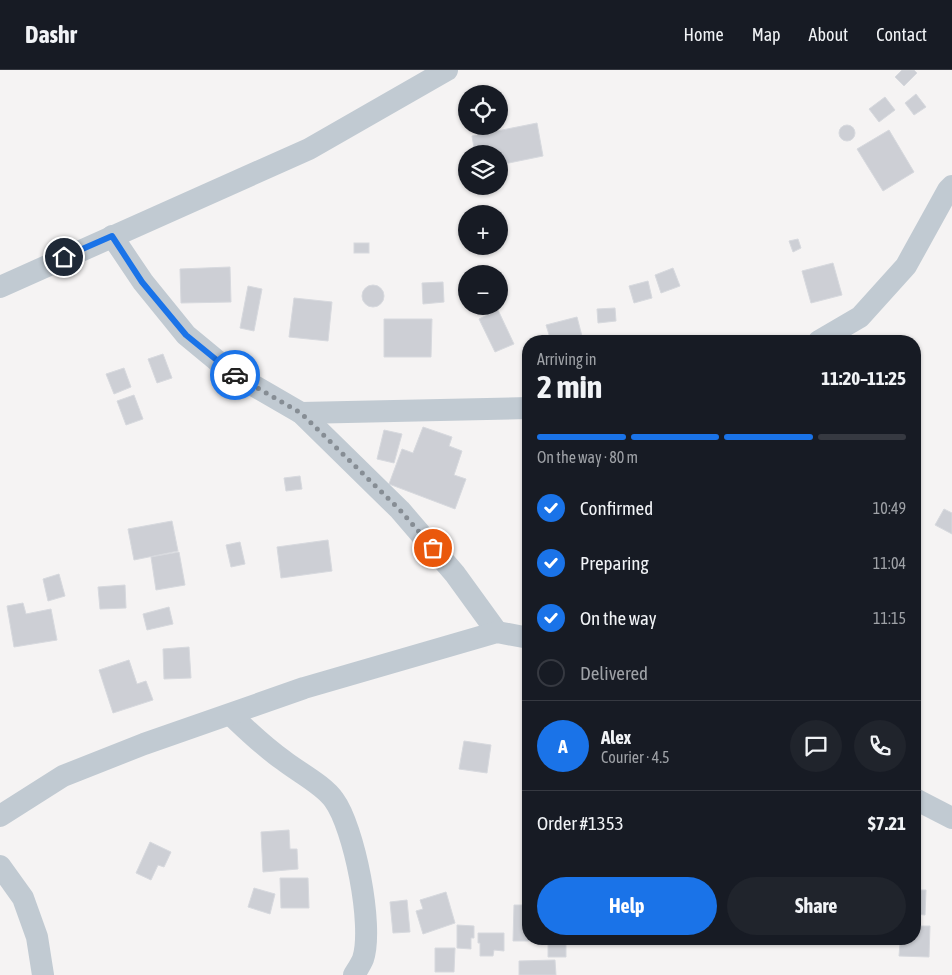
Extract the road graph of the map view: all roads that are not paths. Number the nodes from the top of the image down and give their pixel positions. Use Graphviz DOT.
graph roads {
  1 [pos="447,70"];
  2 [pos="952,186"];
  3 [pos="112,236"];
  4 [pos="0,287"];
  5 [pos="829,335"];
  6 [pos="522,408"];
  7 [pos="301,413"];
  8 [pos="497,632"];
  9 [pos="522,637"];
  10 [pos="231,714"];
  11 [pos="921,802"];
  12 [pos="0,816"];
  13 [pos="952,818"];
  14 [pos="0,866"];
  15 [pos="43,975"];
  16 [pos="354,975"];
  1 -- 3 [label="street"];
  2 -- 5 [label="street"];
  3 -- 4 [label="street"];
  3 -- 7 [label="street"];
  6 -- 7 [label="street"];
  7 -- 8 [label="street"];
  8 -- 9 [label="street"];
  8 -- 10 [label="street"];
  10 -- 12 [label="street"];
  10 -- 16 [label="street"];
  11 -- 13 [label="street"];
  14 -- 15 [label="street"];
}
